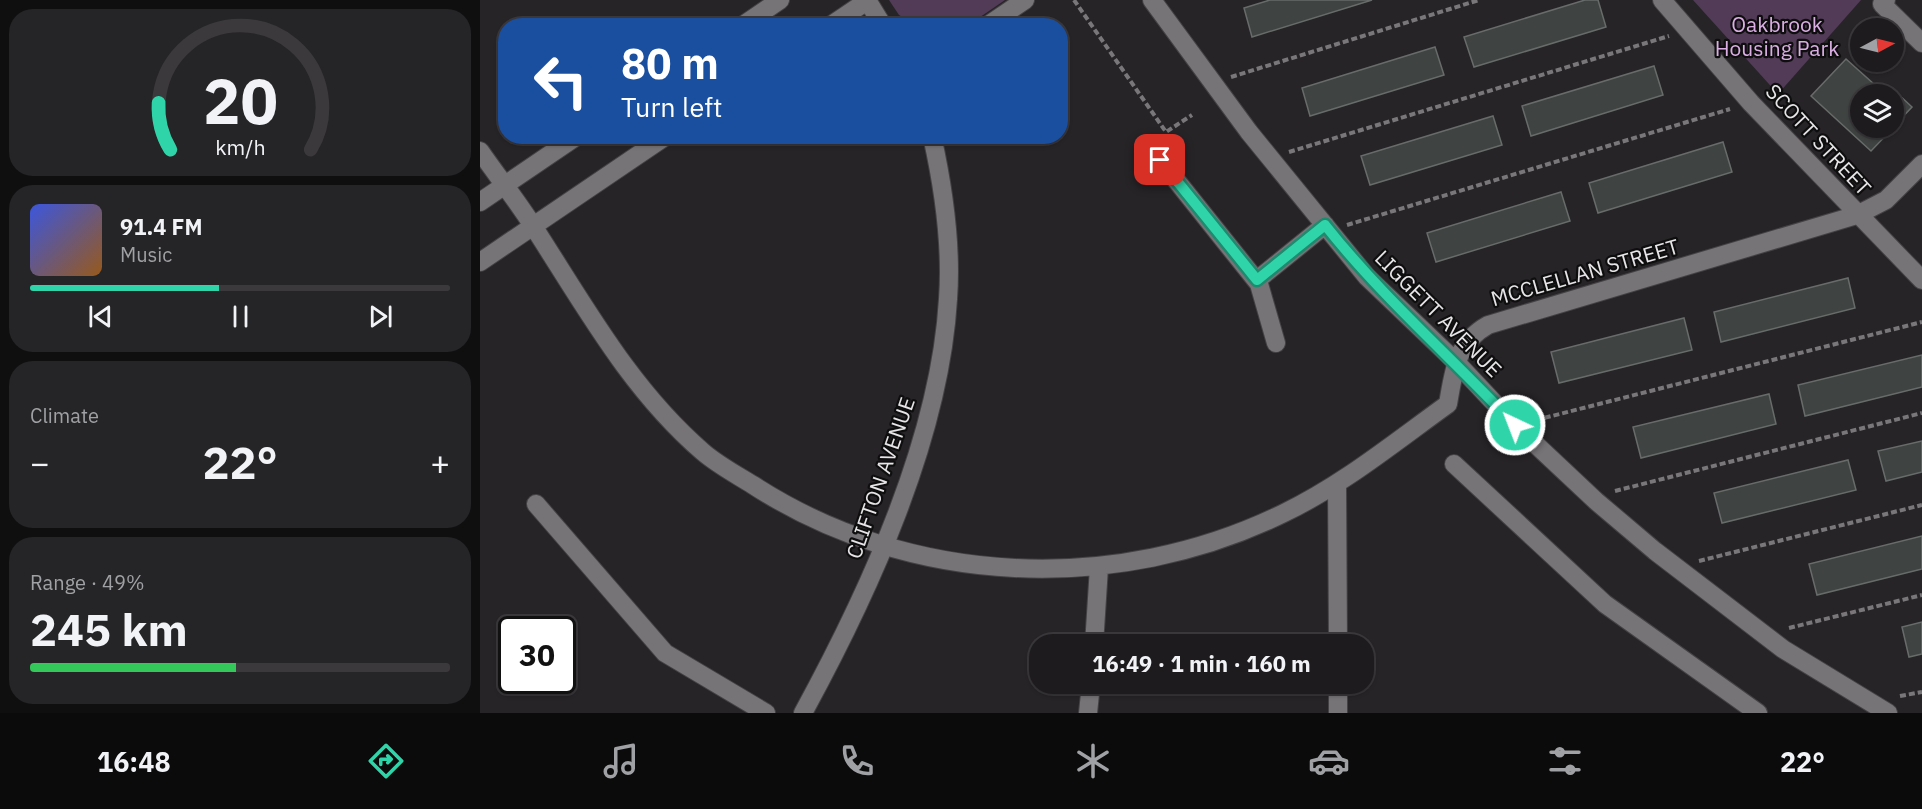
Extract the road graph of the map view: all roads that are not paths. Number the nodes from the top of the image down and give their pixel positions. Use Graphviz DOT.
graph roads {
  1 [pos="780,0"];
  2 [pos="867,0"];
  3 [pos="1025,0"];
  4 [pos="1152,0"];
  5 [pos="1662,0"];
  6 [pos="1886,0"];
  7 [pos="754,18"];
  8 [pos="841,18"];
  9 [pos="879,18"];
  10 [pos="999,18"];
  11 [pos="1922,43"];
  12 [pos="565,144"];
  13 [pos="654,144"];
  14 [pos="933,144"];
  15 [pos="480,151"];
  16 [pos="1160,160"];
  17 [pos="1922,164"];
  18 [pos="504,185"];
  19 [pos="480,202"];
  20 [pos="1857,215"];
  21 [pos="533,226"];
  22 [pos="1327,227"];
  23 [pos="480,262"];
  24 [pos="1257,280"];
  25 [pos="1922,280"];
  26 [pos="1276,344"];
  27 [pos="1455,361"];
  28 [pos="1454,464"];
  29 [pos="1337,484"];
  30 [pos="536,504"];
  31 [pos="882,547"];
  32 [pos="1100,567"];
  33 [pos="1095,634"];
  34 [pos="1338,634"];
  35 [pos="1089,694"];
  36 [pos="1338,694"];
  37 [pos="766,713"];
  38 [pos="803,713"];
  39 [pos="1088,713"];
  40 [pos="1338,713"];
  41 [pos="1758,713"];
  42 [pos="1888,713"];
  1 -- 7 [label="street"];
  2 -- 8 [label="street"];
  2 -- 9 [label="street"];
  3 -- 10 [label="street"];
  4 -- 22 [label="street, LIGGETT AVENUE"];
  5 -- 20 [label="street, SCOTT STREET"];
  6 -- 11 [label="street"];
  12 -- 18 [label="street"];
  13 -- 21 [label="street"];
  14 -- 31 [label="street, CLIFTON AVENUE"];
  15 -- 18 [label="street, MCCLELLAN STREET"];
  16 -- 24 [label="street"];
  17 -- 20 [label="street, MCCLELLAN STREET"];
  18 -- 19 [label="street"];
  18 -- 21 [label="street, MCCLELLAN STREET"];
  20 -- 25 [label="street, SCOTT STREET"];
  20 -- 27 [label="street, MCCLELLAN STREET"];
  21 -- 23 [label="street"];
  21 -- 31 [label="street, MCCLELLAN STREET"];
  22 -- 24 [label="street"];
  22 -- 27 [label="street, LIGGETT AVENUE"];
  24 -- 26 [label="street"];
  27 -- 29 [label="street, MCCLELLAN STREET"];
  27 -- 42 [label="street, LIGGETT AVENUE"];
  28 -- 41 [label="street"];
  29 -- 32 [label="street, MCCLELLAN STREET"];
  29 -- 34 [label="street"];
  30 -- 37 [label="street"];
  31 -- 32 [label="street, MCCLELLAN STREET"];
  31 -- 38 [label="street, CLIFTON AVENUE"];
  32 -- 33 [label="street"];
  35 -- 39 [label="street"];
  36 -- 40 [label="street"];
}
